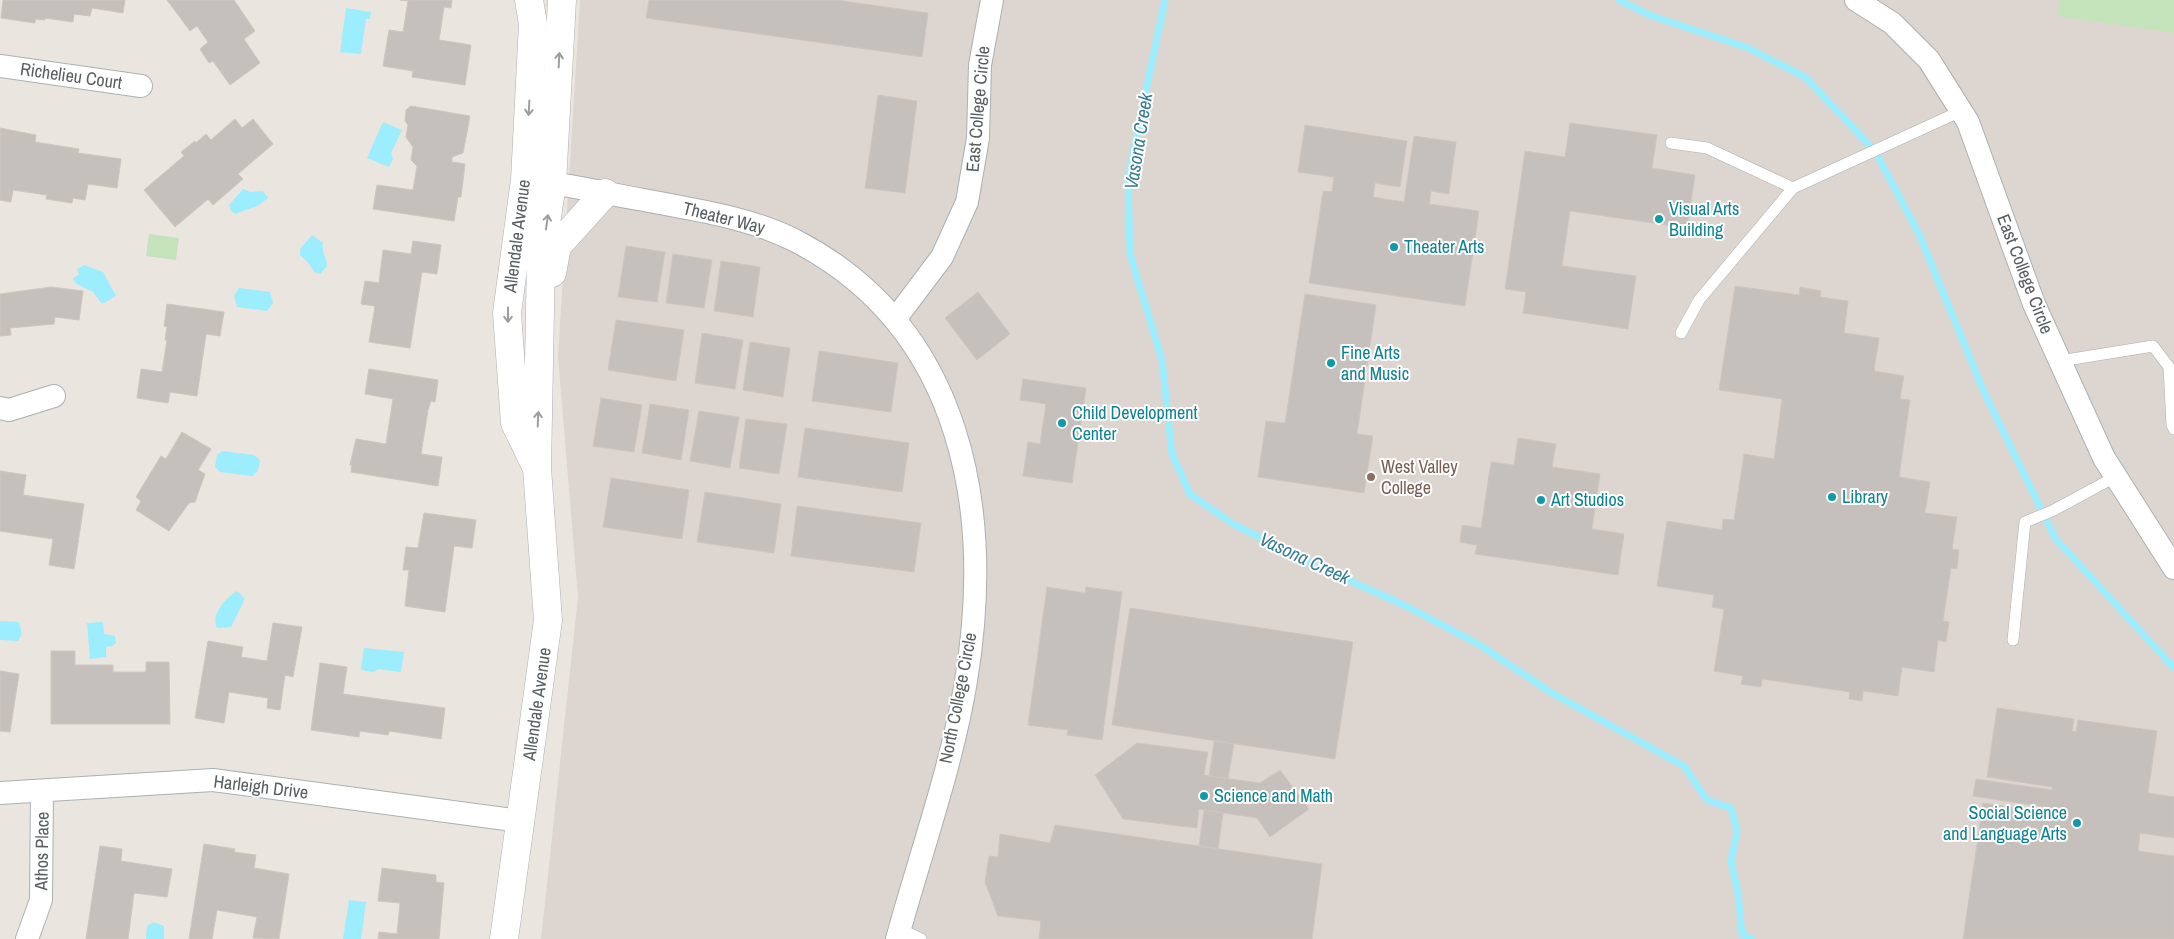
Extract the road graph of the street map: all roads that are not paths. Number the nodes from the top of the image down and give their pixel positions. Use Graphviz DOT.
graph roads {
  1 [pos="530,0"];
  2 [pos="562,0"];
  3 [pos="992,0"];
  4 [pos="1856,0"];
  5 [pos="0,66"];
  6 [pos="141,86"];
  7 [pos="1961,111"];
  8 [pos="1670,143"];
  9 [pos="525,180"];
  10 [pos="552,183"];
  11 [pos="1793,188"];
  12 [pos="605,193"];
  13 [pos="896,318"];
  14 [pos="541,326"];
  15 [pos="1681,333"];
  16 [pos="2060,361"];
  17 [pos="54,396"];
  18 [pos="0,408"];
  19 [pos="2174,429"];
  20 [pos="537,468"];
  21 [pos="2115,476"];
  22 [pos="2174,568"];
  23 [pos="2013,640"];
  24 [pos="42,791"];
  25 [pos="0,793"];
  26 [pos="520,821"];
  27 [pos="899,934"];
  28 [pos="27,939"];
  29 [pos="504,939"];
  30 [pos="921,939"];
  1 -- 9 [label="street, Allendale Avenue, one-way"];
  10 -- 2 [label="street, Allendale Avenue, one-way"];
  3 -- 13 [label="street, East College Circle"];
  4 -- 7 [label="street, East College Circle"];
  5 -- 6 [label="street, Richelieu Court"];
  7 -- 11 [label="lane"];
  7 -- 16 [label="street, East College Circle"];
  8 -- 11 [label="lane"];
  9 -- 10 [label="street, Theater Way"];
  9 -- 20 [label="street, Allendale Avenue, one-way"];
  10 -- 12 [label="street, Theater Way"];
  14 -- 10 [label="street, Allendale Avenue, one-way"];
  11 -- 15 [label="lane"];
  12 -- 13 [label="street, Theater Way"];
  12 -- 14 [label="street"];
  13 -- 27 [label="street, North College Circle"];
  20 -- 14 [label="street, Allendale Avenue, one-way"];
  16 -- 19 [label="lane"];
  16 -- 21 [label="street, East College Circle"];
  17 -- 18 [label="street"];
  20 -- 26 [label="street, Allendale Avenue"];
  21 -- 22 [label="street, East College Circle"];
  21 -- 23 [label="lane"];
  24 -- 25 [label="street, Harleigh Drive"];
  24 -- 26 [label="street, Harleigh Drive"];
  24 -- 28 [label="street, Athos Place"];
  26 -- 29 [label="street, Allendale Avenue"];
  27 -- 30 [label="lane"];
}
